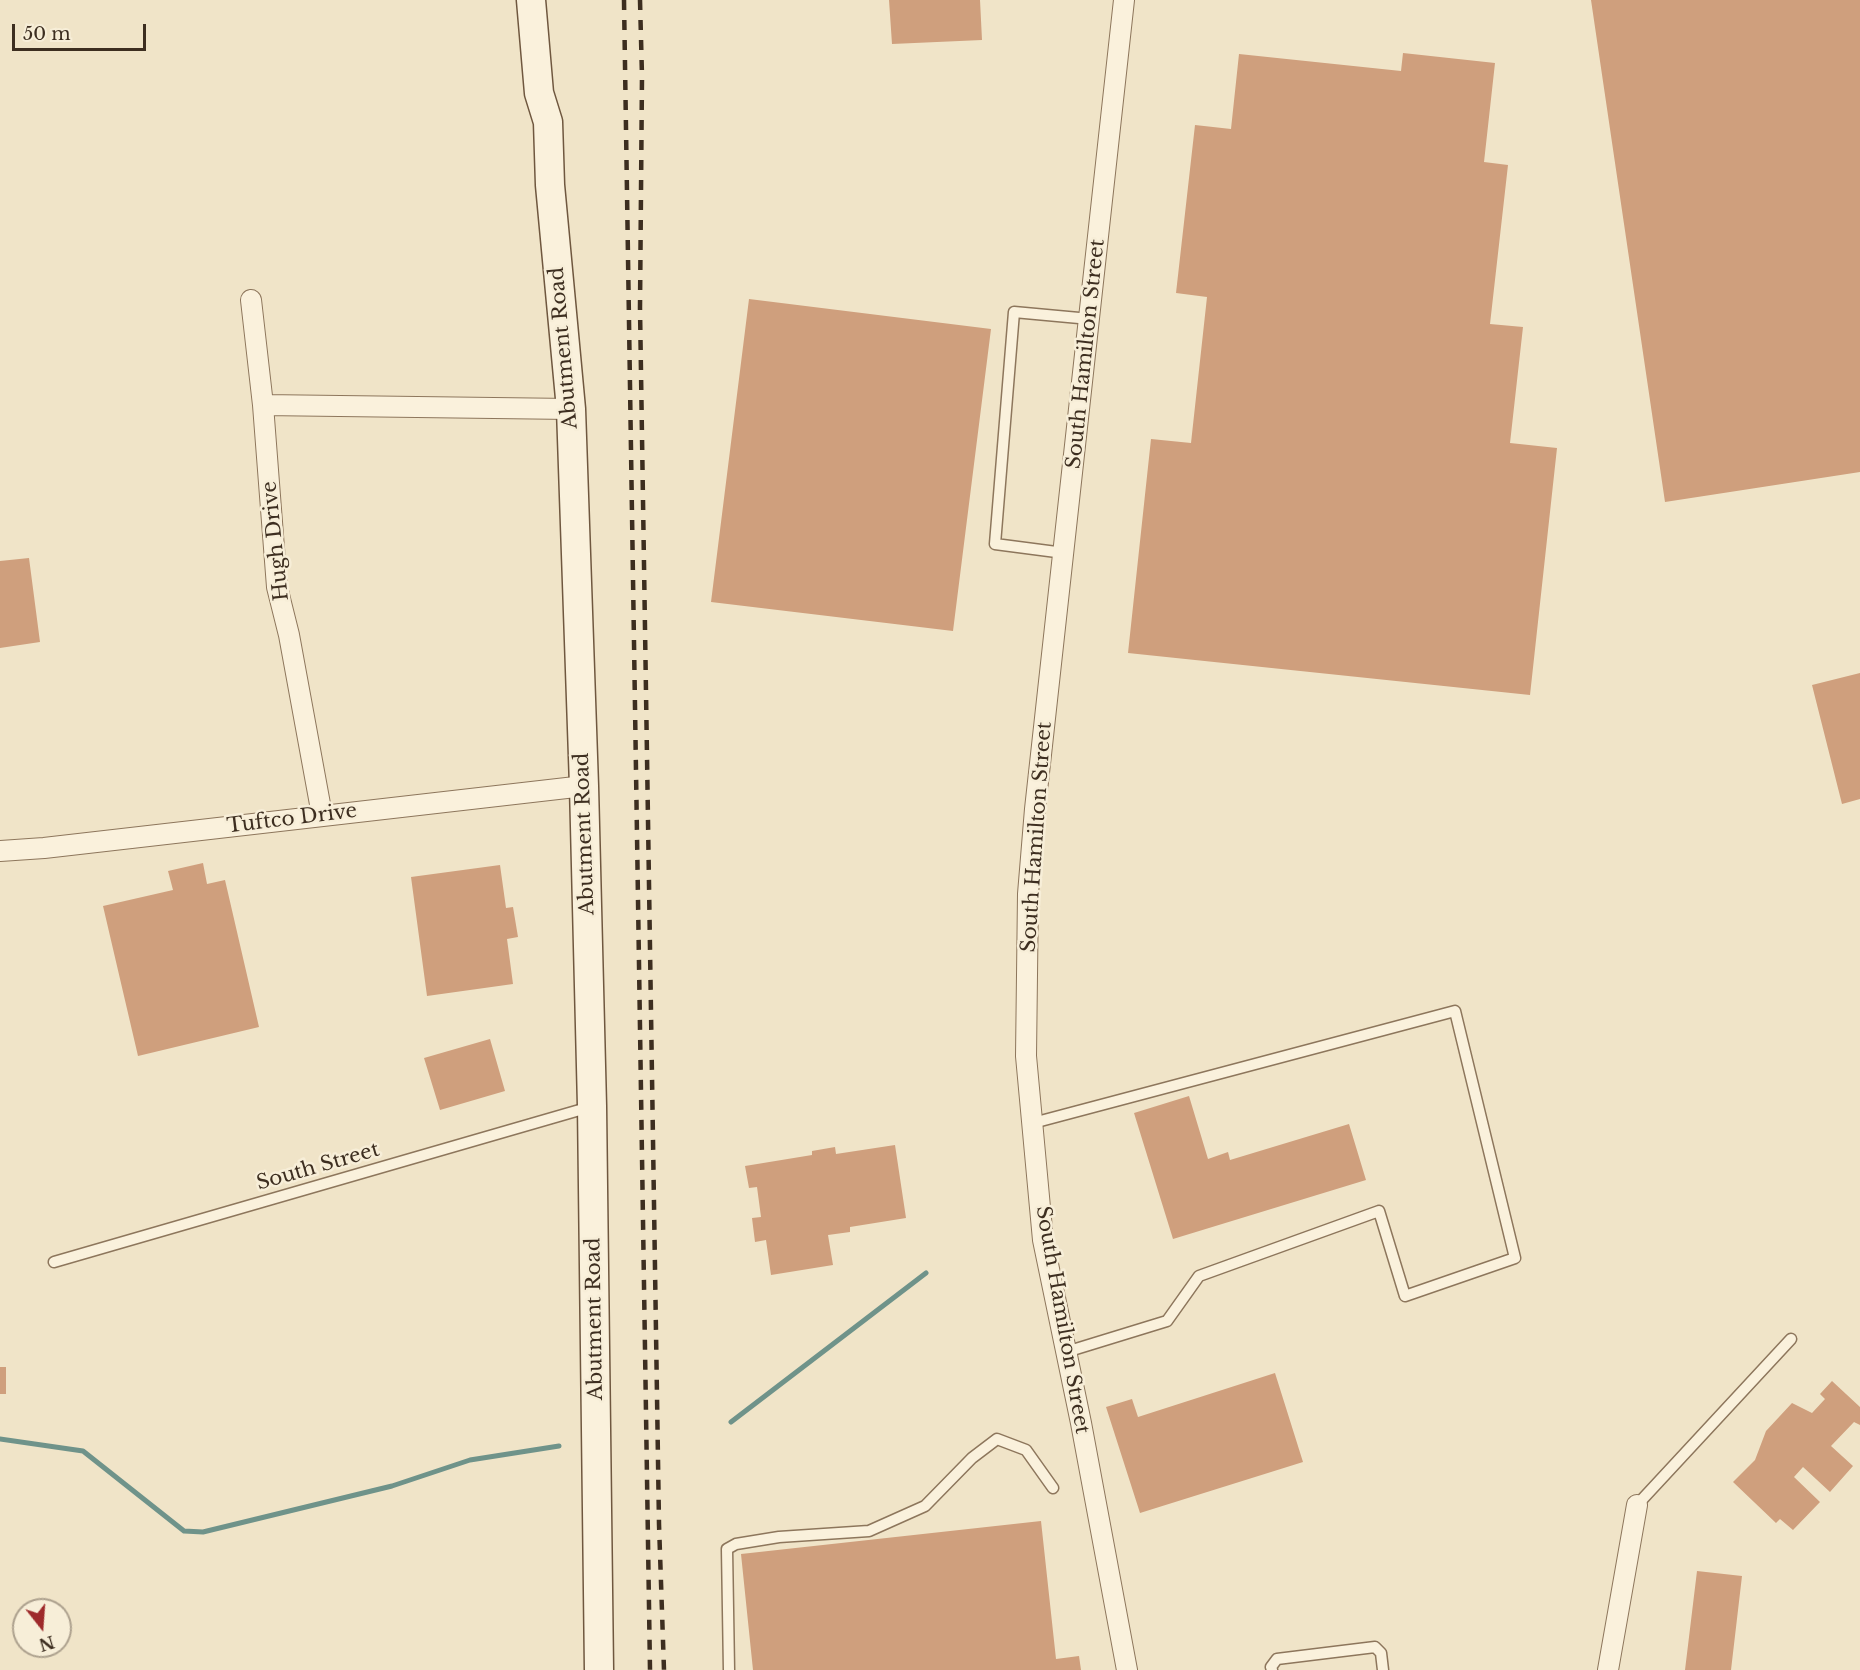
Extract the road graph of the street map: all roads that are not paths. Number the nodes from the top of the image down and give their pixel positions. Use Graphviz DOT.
graph roads {
  1 [pos="531,0"];
  2 [pos="1124,0"];
  3 [pos="251,300"];
  4 [pos="1090,318"];
  5 [pos="263,405"];
  6 [pos="571,409"];
  7 [pos="1064,553"];
  8 [pos="584,786"];
  9 [pos="322,815"];
  10 [pos="0,851"];
  11 [pos="592,1106"];
  12 [pos="1032,1123"];
  13 [pos="54,1262"];
  14 [pos="1791,1339"];
  15 [pos="1066,1352"];
  16 [pos="1053,1488"];
  17 [pos="1637,1505"];
  18 [pos="599,1670"];
  19 [pos="729,1670"];
  20 [pos="1127,1670"];
  21 [pos="1272,1670"];
  22 [pos="1383,1670"];
  23 [pos="1608,1670"];
  1 -- 6 [label="main road, Abutment Road"];
  2 -- 4 [label="street, South Hamilton Street"];
  3 -- 5 [label="street, Hugh Drive"];
  4 -- 7 [label="street, South Hamilton Street"];
  4 -- 7 [label="lane"];
  5 -- 6 [label="street"];
  5 -- 9 [label="street, Hugh Drive"];
  6 -- 8 [label="main road, Abutment Road"];
  7 -- 12 [label="street, South Hamilton Street"];
  8 -- 9 [label="street, Tuftco Drive"];
  8 -- 11 [label="main road, Abutment Road"];
  9 -- 10 [label="street, Tuftco Drive"];
  11 -- 13 [label="lane, South Street"];
  11 -- 18 [label="main road, Abutment Road"];
  12 -- 15 [label="street, South Hamilton Street"];
  12 -- 15 [label="lane"];
  14 -- 17 [label="lane"];
  15 -- 20 [label="street, South Hamilton Street"];
  16 -- 19 [label="lane"];
  17 -- 23 [label="street"];
  21 -- 22 [label="lane"];
}
